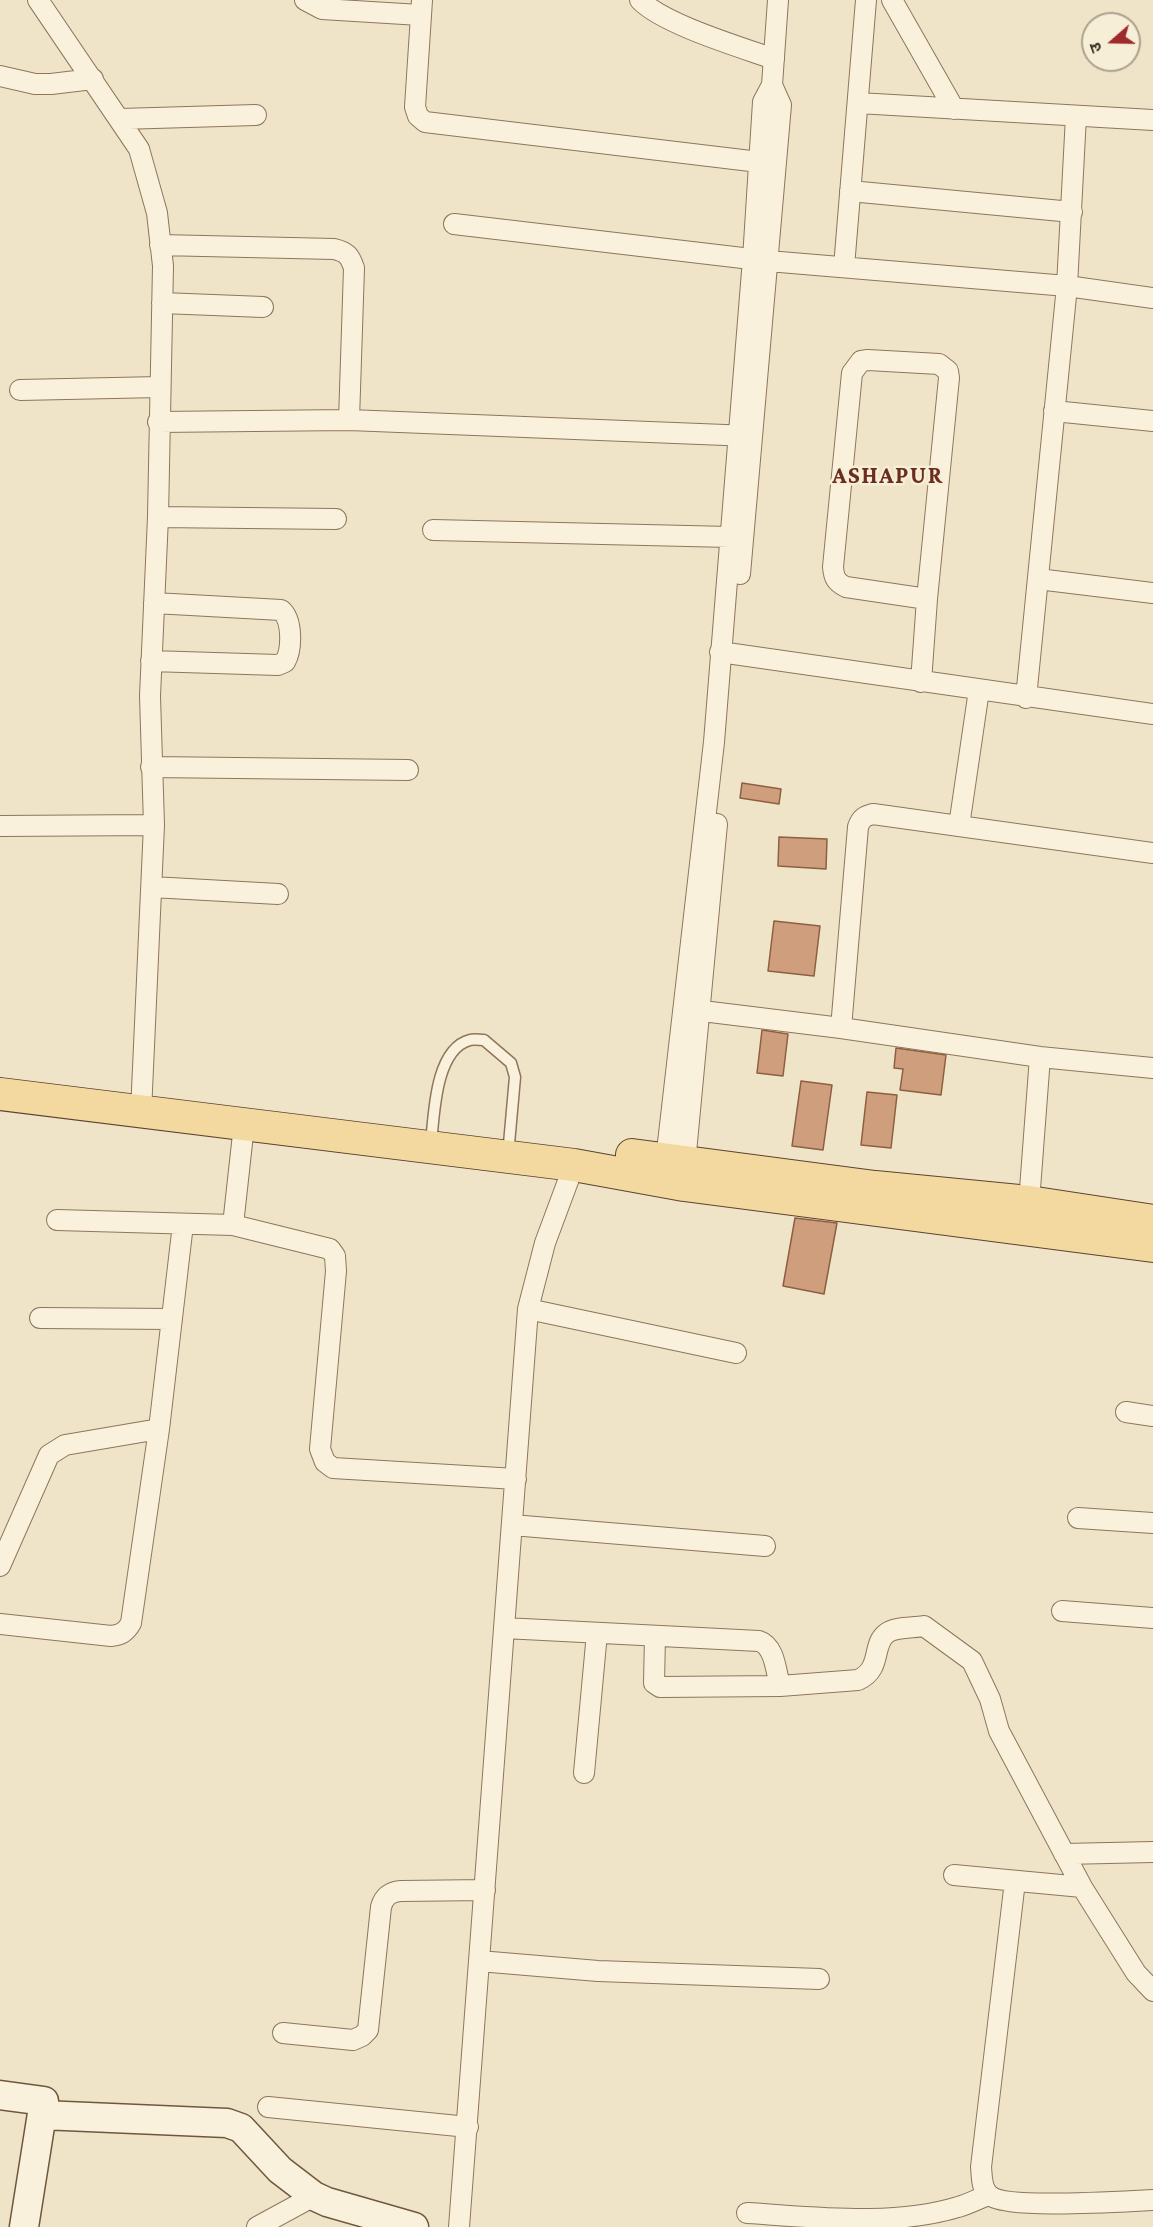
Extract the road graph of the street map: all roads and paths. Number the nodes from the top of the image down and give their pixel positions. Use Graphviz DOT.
graph roads {
  1 [pos="38,0"];
  2 [pos="305,0"];
  3 [pos="640,0"];
  4 [pos="778,0"];
  5 [pos="866,0"];
  6 [pos="892,0"];
  7 [pos="421,8"];
  8 [pos="774,59"];
  9 [pos="0,76"];
  10 [pos="93,80"];
  11 [pos="772,85"];
  12 [pos="858,102"];
  13 [pos="954,109"];
  14 [pos="256,115"];
  15 [pos="1076,116"];
  16 [pos="120,119"];
  17 [pos="1153,120"];
  18 [pos="759,162"];
  19 [pos="850,191"];
  20 [pos="1072,212"];
  21 [pos="454,224"];
  22 [pos="160,245"];
  23 [pos="761,260"];
  24 [pos="844,267"];
  25 [pos="1067,286"];
  26 [pos="1153,298"];
  27 [pos="162,303"];
  28 [pos="263,307"];
  29 [pos="160,387"];
  30 [pos="20,390"];
  31 [pos="1054,411"];
  32 [pos="350,420"];
  33 [pos="1153,421"];
  34 [pos="158,422"];
  35 [pos="746,436"];
  36 [pos="158,517"];
  37 [pos="336,519"];
  38 [pos="433,530"];
  39 [pos="730,537"];
  40 [pos="1038,579"];
  41 [pos="1153,593"];
  42 [pos="927,599"];
  43 [pos="154,603"];
  44 [pos="727,653"];
  45 [pos="151,661"];
  46 [pos="921,682"];
  47 [pos="979,690"];
  48 [pos="1026,698"];
  49 [pos="1153,714"];
  50 [pos="151,767"];
  51 [pos="408,770"];
  52 [pos="154,825"];
  53 [pos="0,826"];
  54 [pos="959,826"];
  55 [pos="1153,853"];
  56 [pos="152,887"];
  57 [pos="278,894"];
  58 [pos="691,1010"];
  59 [pos="841,1028"];
  60 [pos="1040,1056"];
  61 [pos="1153,1068"];
  62 [pos="0,1079"];
  63 [pos="0,1094"];
  64 [pos="141,1104"];
  65 [pos="244,1125"];
  66 [pos="431,1139"];
  67 [pos="509,1148"];
  68 [pos="676,1162"];
  69 [pos="574,1165"];
  70 [pos="1029,1202"];
  71 [pos="57,1220"];
  72 [pos="1153,1221"];
  73 [pos="183,1224"];
  74 [pos="233,1225"];
  75 [pos="1153,1246"];
  76 [pos="528,1309"];
  77 [pos="40,1318"];
  78 [pos="172,1319"];
  79 [pos="736,1353"];
  80 [pos="1126,1412"];
  81 [pos="1153,1416"];
  82 [pos="159,1429"];
  83 [pos="516,1479"];
  84 [pos="1078,1518"];
  85 [pos="1153,1522"];
  86 [pos="512,1525"];
  87 [pos="765,1546"];
  88 [pos="0,1566"];
  89 [pos="1062,1611"];
  90 [pos="1153,1618"];
  91 [pos="0,1624"];
  92 [pos="504,1628"];
  93 [pos="597,1633"];
  94 [pos="656,1636"];
  95 [pos="780,1686"];
  96 [pos="584,1773"];
  97 [pos="1153,1852"];
  98 [pos="1064,1854"];
  99 [pos="954,1875"];
  100 [pos="1015,1881"];
  101 [pos="1082,1887"];
  102 [pos="485,1890"];
  103 [pos="479,1961"];
  104 [pos="819,1979"];
  105 [pos="1153,1991"];
  106 [pos="283,2033"];
  107 [pos="0,2095"];
  108 [pos="268,2108"];
  109 [pos="42,2115"];
  110 [pos="468,2127"];
  111 [pos="988,2195"];
  112 [pos="314,2196"];
  113 [pos="1153,2200"];
  114 [pos="747,2213"];
  115 [pos="825,2222"];
  116 [pos="408,2226"];
  117 [pos="24,2227"];
  118 [pos="257,2227"];
  119 [pos="459,2227"];
  1 -- 10 [label="street"];
  2 -- 7 [label="street"];
  3 -- 8 [label="street"];
  4 -- 8 [label="street"];
  5 -- 12 [label="street"];
  6 -- 13 [label="street"];
  7 -- 18 [label="street"];
  8 -- 11 [label="street"];
  9 -- 10 [label="street"];
  10 -- 16 [label="street"];
  11 -- 18 [label="street"];
  11 -- 23 [label="street"];
  12 -- 13 [label="street"];
  12 -- 19 [label="street"];
  13 -- 15 [label="street"];
  14 -- 16 [label="street"];
  15 -- 17 [label="street"];
  15 -- 20 [label="street"];
  16 -- 22 [label="street"];
  18 -- 23 [label="street"];
  19 -- 20 [label="street"];
  19 -- 24 [label="street"];
  20 -- 25 [label="street"];
  21 -- 23 [label="street"];
  22 -- 27 [label="street"];
  22 -- 32 [label="street"];
  23 -- 24 [label="street"];
  23 -- 35 [label="street"];
  24 -- 25 [label="street"];
  25 -- 26 [label="street"];
  25 -- 31 [label="street"];
  27 -- 28 [label="street"];
  27 -- 29 [label="street"];
  29 -- 30 [label="street"];
  29 -- 34 [label="street"];
  31 -- 33 [label="street"];
  31 -- 40 [label="street"];
  32 -- 34 [label="street"];
  32 -- 35 [label="street"];
  34 -- 36 [label="street"];
  35 -- 39 [label="street"];
  35 -- 44 [label="street"];
  36 -- 37 [label="street"];
  36 -- 43 [label="street"];
  38 -- 39 [label="street"];
  39 -- 44 [label="street"];
  40 -- 41 [label="street"];
  40 -- 48 [label="street"];
  42 -- 42 [label="street"];
  42 -- 46 [label="street"];
  43 -- 45 [label="street"];
  43 -- 45 [label="street"];
  44 -- 46 [label="street"];
  44 -- 58 [label="street"];
  45 -- 50 [label="street"];
  46 -- 47 [label="street"];
  47 -- 48 [label="street"];
  47 -- 54 [label="street"];
  48 -- 49 [label="street"];
  50 -- 51 [label="street"];
  50 -- 52 [label="street"];
  52 -- 53 [label="street"];
  52 -- 56 [label="street"];
  54 -- 55 [label="street"];
  54 -- 59 [label="street"];
  56 -- 57 [label="street"];
  56 -- 64 [label="street"];
  58 -- 59 [label="street"];
  58 -- 68 [label="street"];
  59 -- 60 [label="street"];
  60 -- 61 [label="street"];
  60 -- 70 [label="street"];
  62 -- 64 [label="main road"];
  63 -- 64 [label="main road"];
  64 -- 65 [label="main road"];
  64 -- 66 [label="main road"];
  65 -- 66 [label="main road"];
  65 -- 74 [label="street"];
  66 -- 67 [label="main road"];
  66 -- 67 [label="lane"];
  67 -- 68 [label="main road"];
  67 -- 69 [label="main road"];
  68 -- 70 [label="main road"];
  69 -- 75 [label="main road"];
  69 -- 76 [label="street"];
  70 -- 72 [label="main road"];
  71 -- 73 [label="street"];
  73 -- 74 [label="street"];
  73 -- 78 [label="street"];
  74 -- 83 [label="street"];
  76 -- 79 [label="street"];
  76 -- 83 [label="street"];
  77 -- 78 [label="street"];
  78 -- 82 [label="street"];
  80 -- 81 [label="street"];
  82 -- 88 [label="street"];
  82 -- 91 [label="street"];
  83 -- 86 [label="street"];
  84 -- 85 [label="street"];
  86 -- 87 [label="street"];
  86 -- 92 [label="street"];
  89 -- 90 [label="street"];
  92 -- 93 [label="street"];
  92 -- 102 [label="street"];
  93 -- 94 [label="street"];
  93 -- 96 [label="street"];
  94 -- 95 [label="street"];
  94 -- 95 [label="street"];
  95 -- 98 [label="street"];
  97 -- 98 [label="street"];
  98 -- 101 [label="street"];
  99 -- 100 [label="street"];
  100 -- 101 [label="street"];
  100 -- 111 [label="street"];
  101 -- 105 [label="street"];
  102 -- 103 [label="street"];
  102 -- 106 [label="street"];
  103 -- 104 [label="street"];
  103 -- 110 [label="street"];
  107 -- 109 [label="street"];
  108 -- 110 [label="street"];
  109 -- 112 [label="street"];
  109 -- 117 [label="street"];
  110 -- 119 [label="street"];
  111 -- 113 [label="street"];
  111 -- 115 [label="street"];
  112 -- 116 [label="street"];
  112 -- 118 [label="street"];
  114 -- 115 [label="street"];
}
